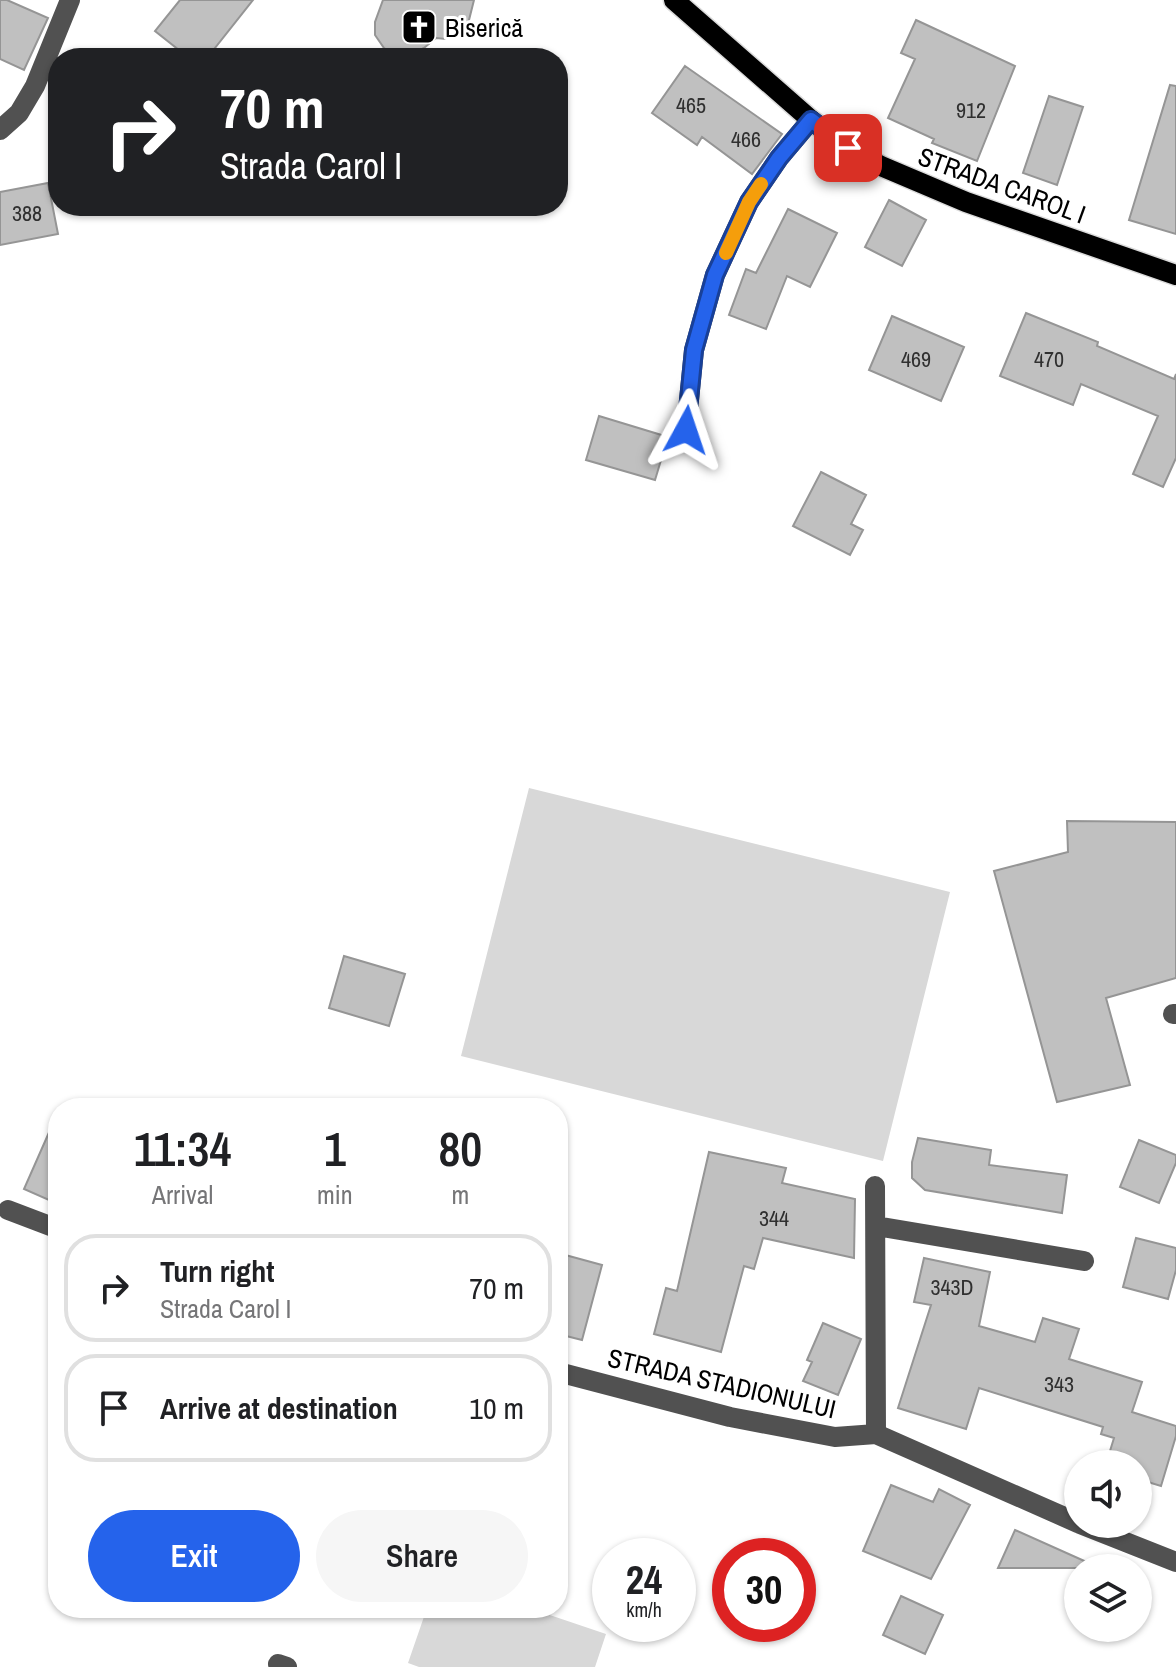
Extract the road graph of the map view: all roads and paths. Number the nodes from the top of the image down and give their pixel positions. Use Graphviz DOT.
graph roads {
  1 [pos="70,0"];
  2 [pos="674,0"];
  3 [pos="50,48"];
  4 [pos="48,54"];
  5 [pos="811,120"];
  6 [pos="0,130"];
  7 [pos="1176,275"];
  8 [pos="686,430"];
  9 [pos="875,1186"];
  10 [pos="8,1210"];
  11 [pos="48,1225"];
  12 [pos="876,1226"];
  13 [pos="1084,1261"];
  14 [pos="568,1375"];
  15 [pos="876,1434"];
  16 [pos="1064,1517"];
  17 [pos="1115,1538"];
  18 [pos="1176,1562"];
  1 -- 3 [label="street"];
  2 -- 5 [label="main road, STRADA CAROL I"];
  4 -- 6 [label="street"];
  5 -- 7 [label="main road, STRADA CAROL I"];
  5 -- 8 [label="street"];
  9 -- 12 [label="street, STRADA STADIONULUI"];
  10 -- 11 [label="street"];
  12 -- 13 [label="street"];
  12 -- 15 [label="street, STRADA STADIONULUI"];
  14 -- 15 [label="street, STRADA STADIONULUI"];
  15 -- 16 [label="street, STRADA STADIONULUI"];
  17 -- 18 [label="street, STRADA STADIONULUI"];
}
